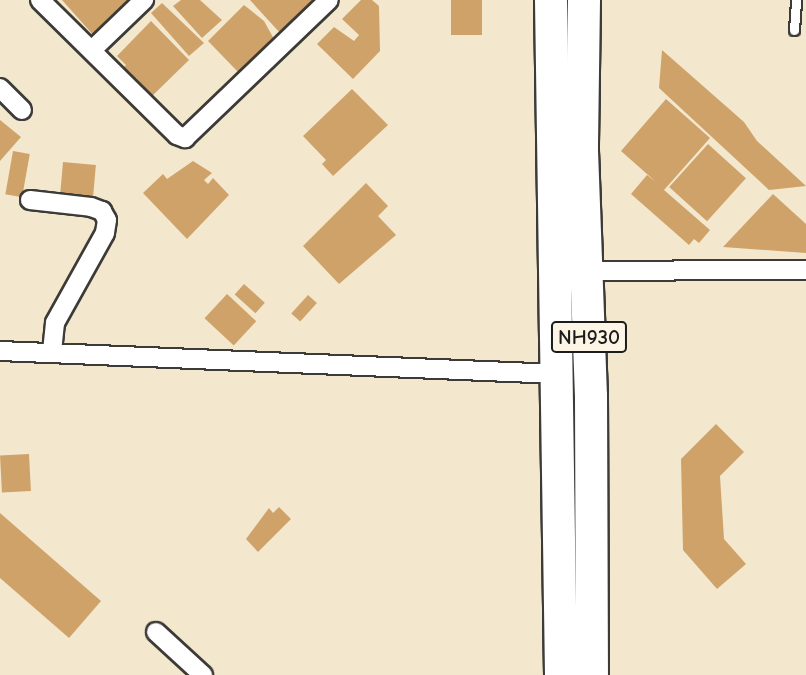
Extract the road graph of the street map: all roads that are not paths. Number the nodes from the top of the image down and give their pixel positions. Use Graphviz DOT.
graph roads {
  1 [pos="40,0"];
  2 [pos="144,0"];
  3 [pos="329,0"];
  4 [pos="551,0"];
  5 [pos="584,0"];
  6 [pos="796,0"];
  7 [pos="794,30"];
  8 [pos="93,49"];
  9 [pos="0,88"];
  10 [pos="22,110"];
  11 [pos="30,200"];
  12 [pos="572,270"];
  13 [pos="806,270"];
  14 [pos="0,351"];
  15 [pos="52,353"];
  16 [pos="559,374"];
  17 [pos="156,632"];
  18 [pos="203,675"];
  19 [pos="561,675"];
  20 [pos="592,675"];
  1 -- 8 [label="street"];
  2 -- 8 [label="street"];
  3 -- 8 [label="street"];
  4 -- 12 [label="highway, NH930"];
  5 -- 12 [label="highway, NH930"];
  6 -- 7 [label="lane"];
  9 -- 10 [label="street"];
  11 -- 15 [label="street"];
  12 -- 13 [label="street"];
  12 -- 16 [label="highway, NH930"];
  12 -- 20 [label="highway, NH930"];
  14 -- 15 [label="street"];
  15 -- 16 [label="street"];
  16 -- 19 [label="highway, NH930"];
  17 -- 18 [label="street"];
}
